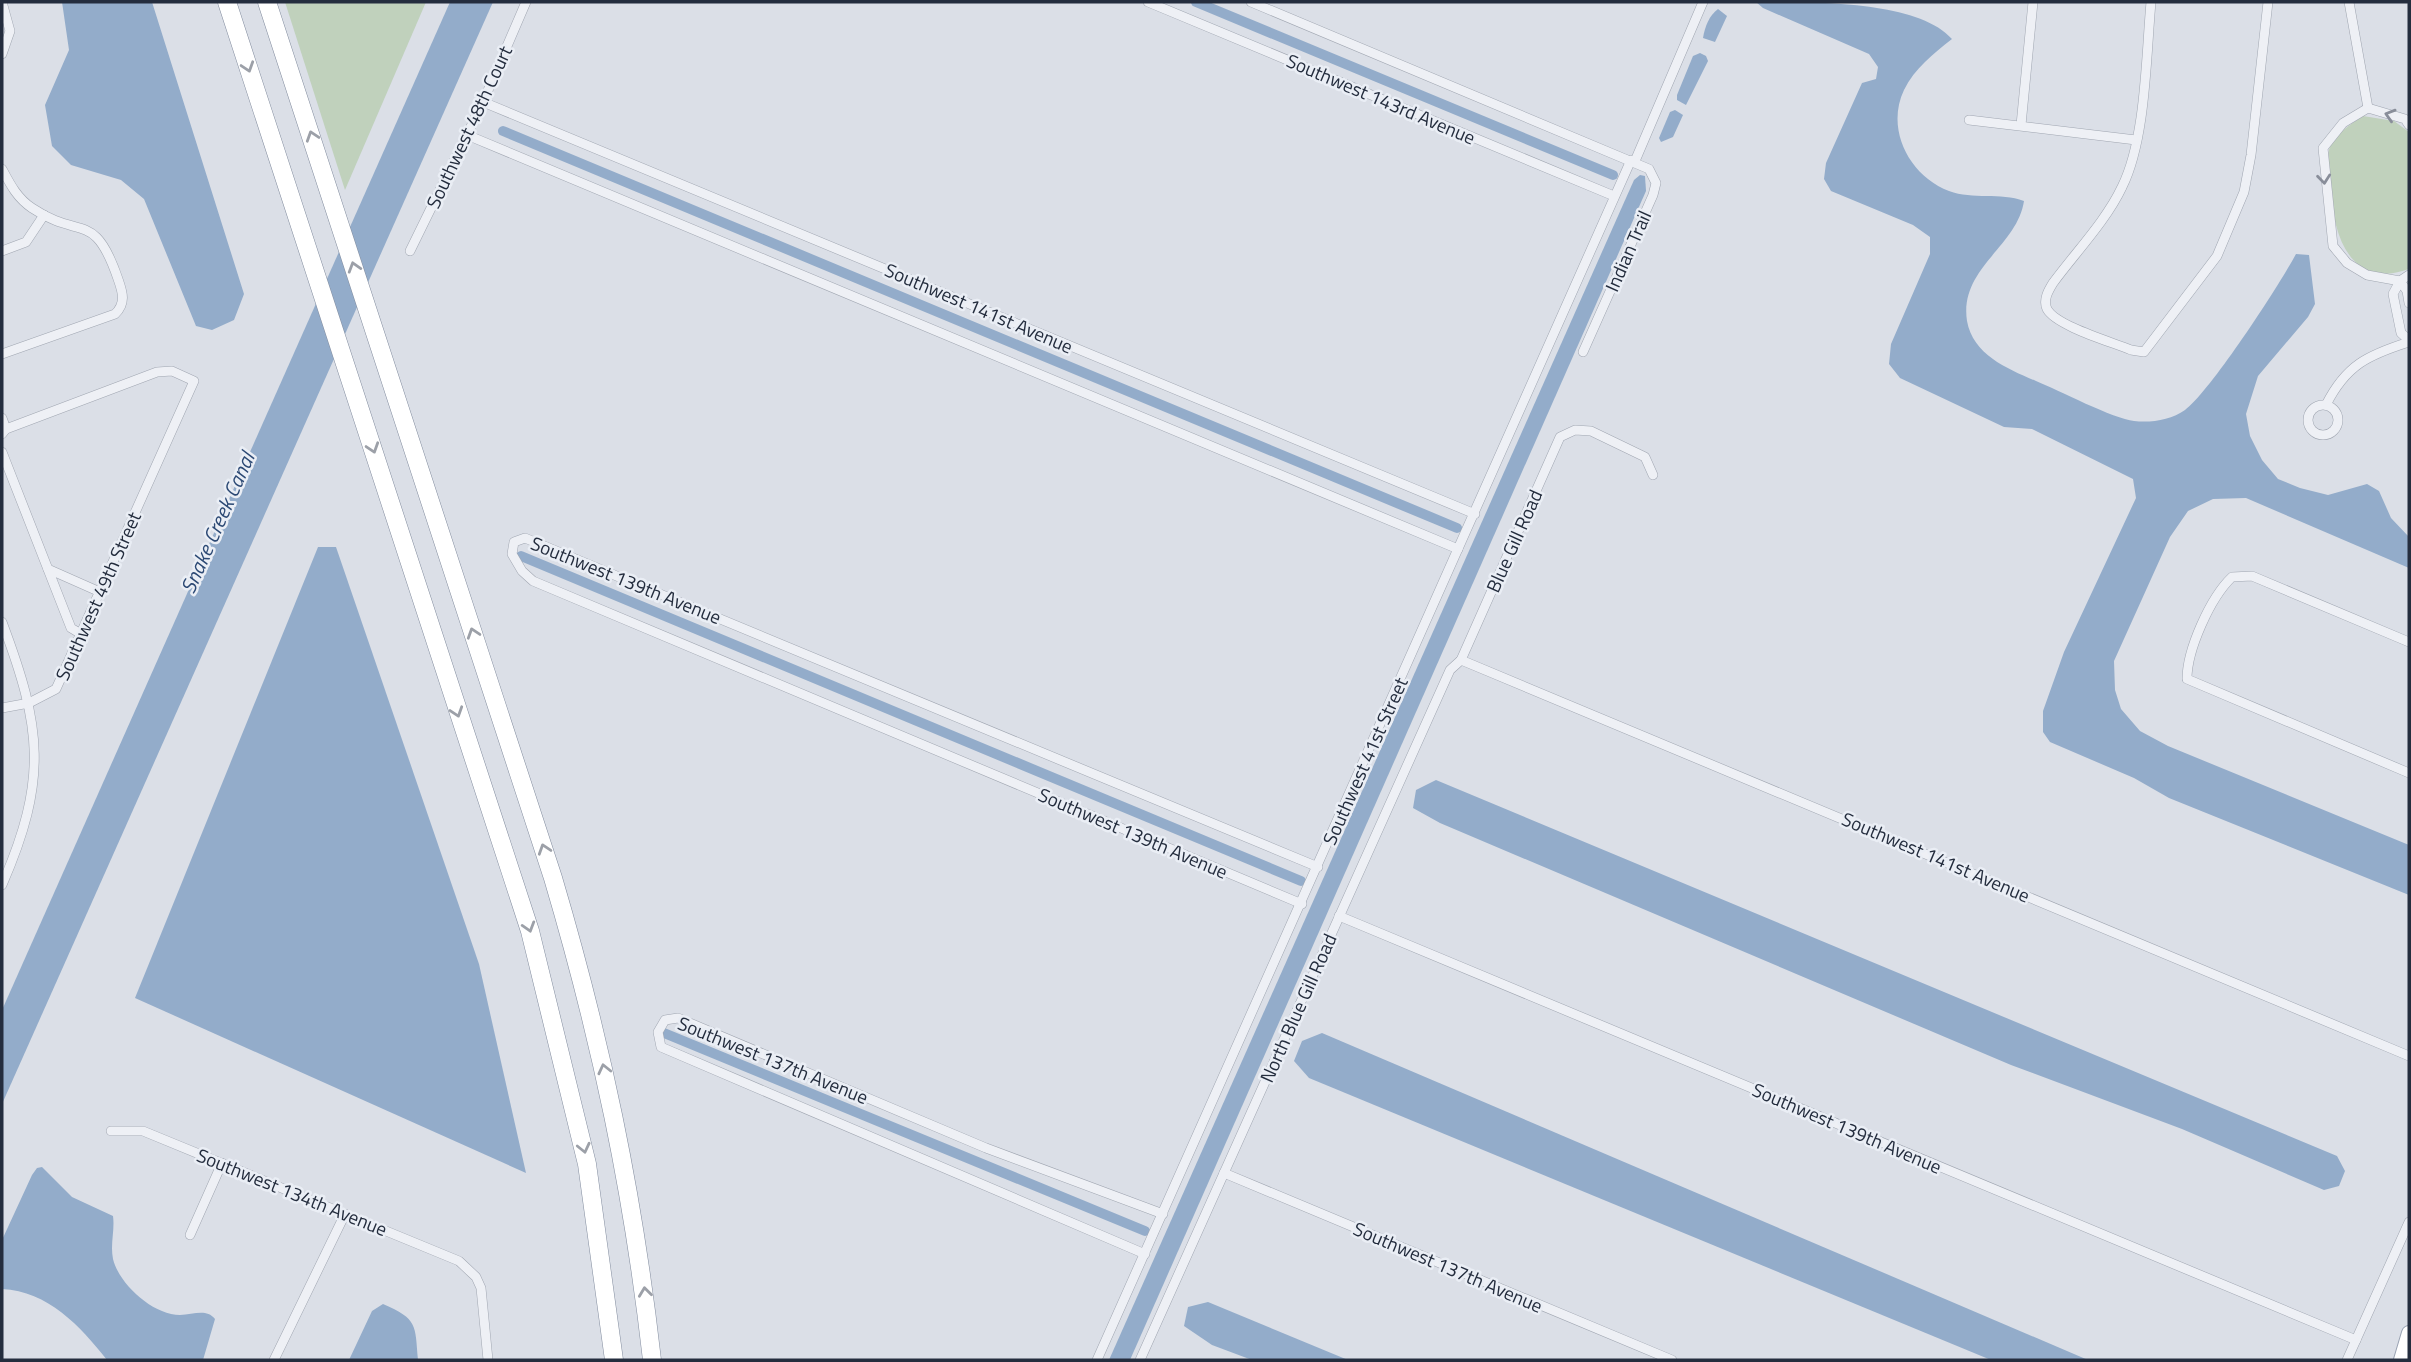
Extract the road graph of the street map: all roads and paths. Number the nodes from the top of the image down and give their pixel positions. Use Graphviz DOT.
graph roads {
  1 [pos="2,2"];
  2 [pos="227,2"];
  3 [pos="267,2"];
  4 [pos="526,2"];
  5 [pos="1148,2"];
  6 [pos="1251,2"];
  7 [pos="1703,2"];
  8 [pos="2033,2"];
  9 [pos="2151,2"];
  10 [pos="2268,2"];
  11 [pos="2349,2"];
  12 [pos="4,51"];
  13 [pos="483,102"];
  14 [pos="2368,108"];
  15 [pos="1969,120"];
  16 [pos="2021,125"];
  17 [pos="2409,125"];
  18 [pos="467,135"];
  19 [pos="2136,140"];
  20 [pos="1633,161"];
  21 [pos="2,169"];
  22 [pos="1614,196"];
  23 [pos="44,215"];
  24 [pos="2,251"];
  25 [pos="410,251"];
  26 [pos="2409,275"];
  27 [pos="2400,281"];
  28 [pos="2409,303"];
  29 [pos="2409,341"];
  30 [pos="1583,352"];
  31 [pos="2,355"];
  32 [pos="2326,405"];
  33 [pos="2,418"];
  34 [pos="4,432"];
  35 [pos="2,452"];
  36 [pos="1653,475"];
  37 [pos="1475,514"];
  38 [pos="1458,549"];
  39 [pos="48,569"];
  40 [pos="100,592"];
  41 [pos="2,622"];
  42 [pos="81,634"];
  43 [pos="2409,642"];
  44 [pos="1461,660"];
  45 [pos="29,703"];
  46 [pos="2,708"];
  47 [pos="2409,773"];
  48 [pos="1318,867"];
  49 [pos="2,885"];
  50 [pos="1302,904"];
  51 [pos="1339,916"];
  52 [pos="2409,1056"];
  53 [pos="111,1131"];
  54 [pos="222,1163"];
  55 [pos="1224,1173"];
  56 [pos="345,1214"];
  57 [pos="1163,1214"];
  58 [pos="2409,1222"];
  59 [pos="190,1235"];
  60 [pos="1145,1254"];
  61 [pos="2409,1333"];
  62 [pos="2356,1340"];
  63 [pos="274,1360"];
  64 [pos="488,1360"];
  65 [pos="614,1360"];
  66 [pos="652,1360"];
  67 [pos="1097,1360"];
  68 [pos="1140,1360"];
  69 [pos="1672,1360"];
  70 [pos="2347,1360"];
  71 [pos="2401,1360"];
  1 -- 12 [label="street"];
  2 -- 65 [label="highway, one-way"];
  66 -- 3 [label="highway, one-way"];
  4 -- 13 [label="street, Southwest 48th Court"];
  5 -- 22 [label="street, Southwest 143rd Avenue"];
  6 -- 20 [label="street, Southwest 143rd Avenue"];
  7 -- 20 [label="street, Southwest 41st Street"];
  8 -- 16 [label="street"];
  9 -- 19 [label="street"];
  10 -- 19 [label="street"];
  11 -- 14 [label="street"];
  13 -- 18 [label="street, Southwest 48th Court"];
  13 -- 37 [label="street, Southwest 141st Avenue"];
  17 -- 14 [label="street, one-way"];
  14 -- 27 [label="street, one-way"];
  15 -- 16 [label="street"];
  16 -- 19 [label="street"];
  18 -- 25 [label="street, Southwest 48th Court"];
  18 -- 38 [label="street, Southwest 141st Avenue"];
  20 -- 22 [label="street, Southwest 41st Street"];
  20 -- 30 [label="street, Indian Trail"];
  21 -- 23 [label="street"];
  22 -- 37 [label="street, Southwest 41st Street"];
  23 -- 24 [label="street"];
  23 -- 31 [label="street"];
  26 -- 27 [label="street"];
  27 -- 28 [label="street"];
  27 -- 29 [label="street"];
  29 -- 32 [label="street"];
  33 -- 34 [label="street"];
  34 -- 40 [label="street, Southwest 49th Street"];
  35 -- 39 [label="street"];
  36 -- 44 [label="street, Blue Gill Road"];
  37 -- 38 [label="street, Southwest 41st Street"];
  38 -- 48 [label="street, Southwest 41st Street"];
  39 -- 40 [label="street"];
  39 -- 42 [label="street"];
  40 -- 42 [label="street, Southwest 49th Street"];
  41 -- 45 [label="street"];
  42 -- 45 [label="street, Southwest 49th Street"];
  43 -- 47 [label="street"];
  44 -- 51 [label="street, North Blue Gill Road"];
  44 -- 52 [label="street, Southwest 141st Avenue"];
  45 -- 46 [label="street"];
  45 -- 49 [label="street"];
  48 -- 50 [label="street, Southwest 41st Street"];
  48 -- 50 [label="street, Southwest 139th Avenue"];
  50 -- 57 [label="street, Southwest 41st Street"];
  51 -- 55 [label="street, North Blue Gill Road"];
  51 -- 62 [label="street, Southwest 139th Avenue"];
  53 -- 54 [label="street, Southwest 134th Avenue"];
  54 -- 56 [label="street, Southwest 134th Avenue"];
  54 -- 59 [label="street"];
  55 -- 68 [label="street, North Blue Gill Road"];
  55 -- 69 [label="street, Southwest 137th Avenue"];
  56 -- 63 [label="street"];
  56 -- 64 [label="street, Southwest 134th Avenue"];
  57 -- 60 [label="street, Southwest 41st Street"];
  57 -- 60 [label="street, Southwest 137th Avenue"];
  58 -- 62 [label="street"];
  60 -- 67 [label="street, Southwest 41st Street"];
  61 -- 71 [label="main road"];
  62 -- 70 [label="street"];
}
